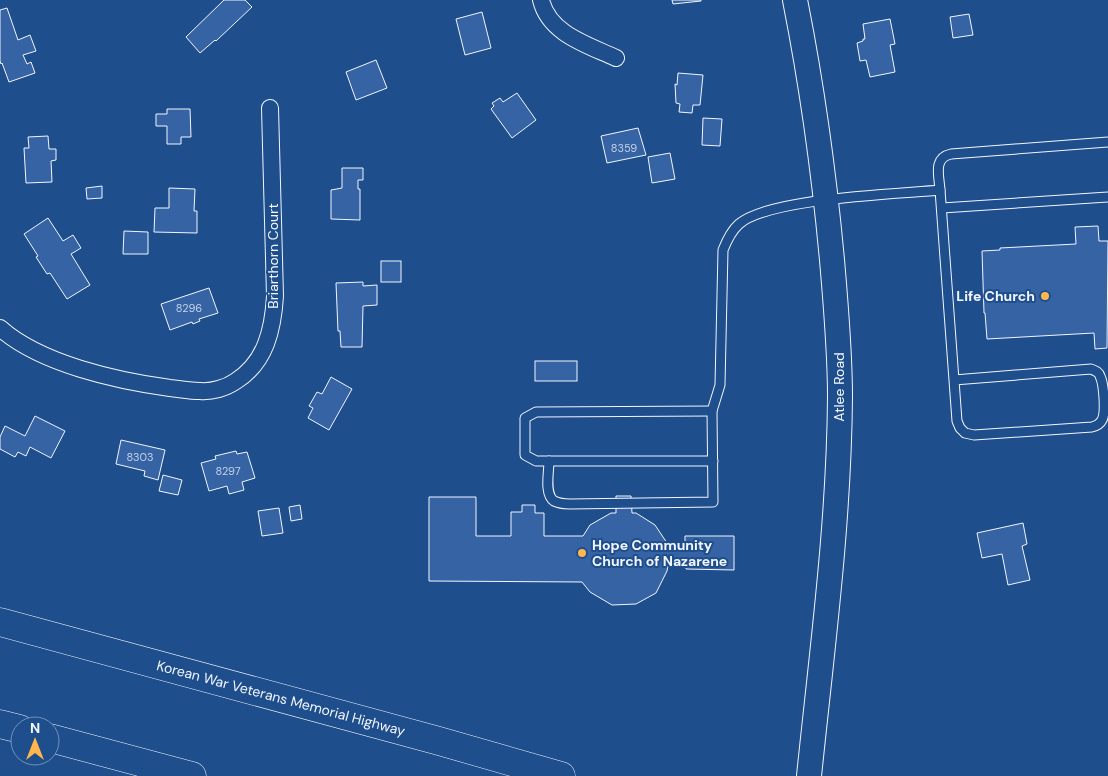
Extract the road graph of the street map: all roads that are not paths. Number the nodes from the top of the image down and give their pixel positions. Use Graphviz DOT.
graph roads {
  1 [pos="541,0"];
  2 [pos="795,0"];
  3 [pos="616,58"];
  4 [pos="270,108"];
  5 [pos="1108,142"];
  6 [pos="940,190"];
  7 [pos="1108,197"];
  8 [pos="827,200"];
  9 [pos="942,208"];
  10 [pos="0,328"];
  11 [pos="954,380"];
  12 [pos="712,411"];
  13 [pos="712,461"];
  14 [pos="549,462"];
  15 [pos="0,622"];
  16 [pos="60,741"];
  17 [pos="192,776"];
  18 [pos="561,776"];
  19 [pos="809,776"];
  1 -- 3 [label="street"];
  2 -- 8 [label="main road, Atlee Road"];
  4 -- 10 [label="street, Briarthorn Court"];
  5 -- 6 [label="lane"];
  6 -- 8 [label="lane"];
  6 -- 9 [label="lane"];
  7 -- 9 [label="lane"];
  8 -- 12 [label="lane"];
  8 -- 19 [label="main road, Atlee Road"];
  9 -- 11 [label="lane"];
  11 -- 11 [label="lane"];
  12 -- 13 [label="lane"];
  12 -- 14 [label="lane"];
  13 -- 14 [label="lane"];
  13 -- 14 [label="lane"];
  15 -- 18 [label="highway, Korean War Veterans Memorial Highway"];
  16 -- 17 [label="highway"];
}
